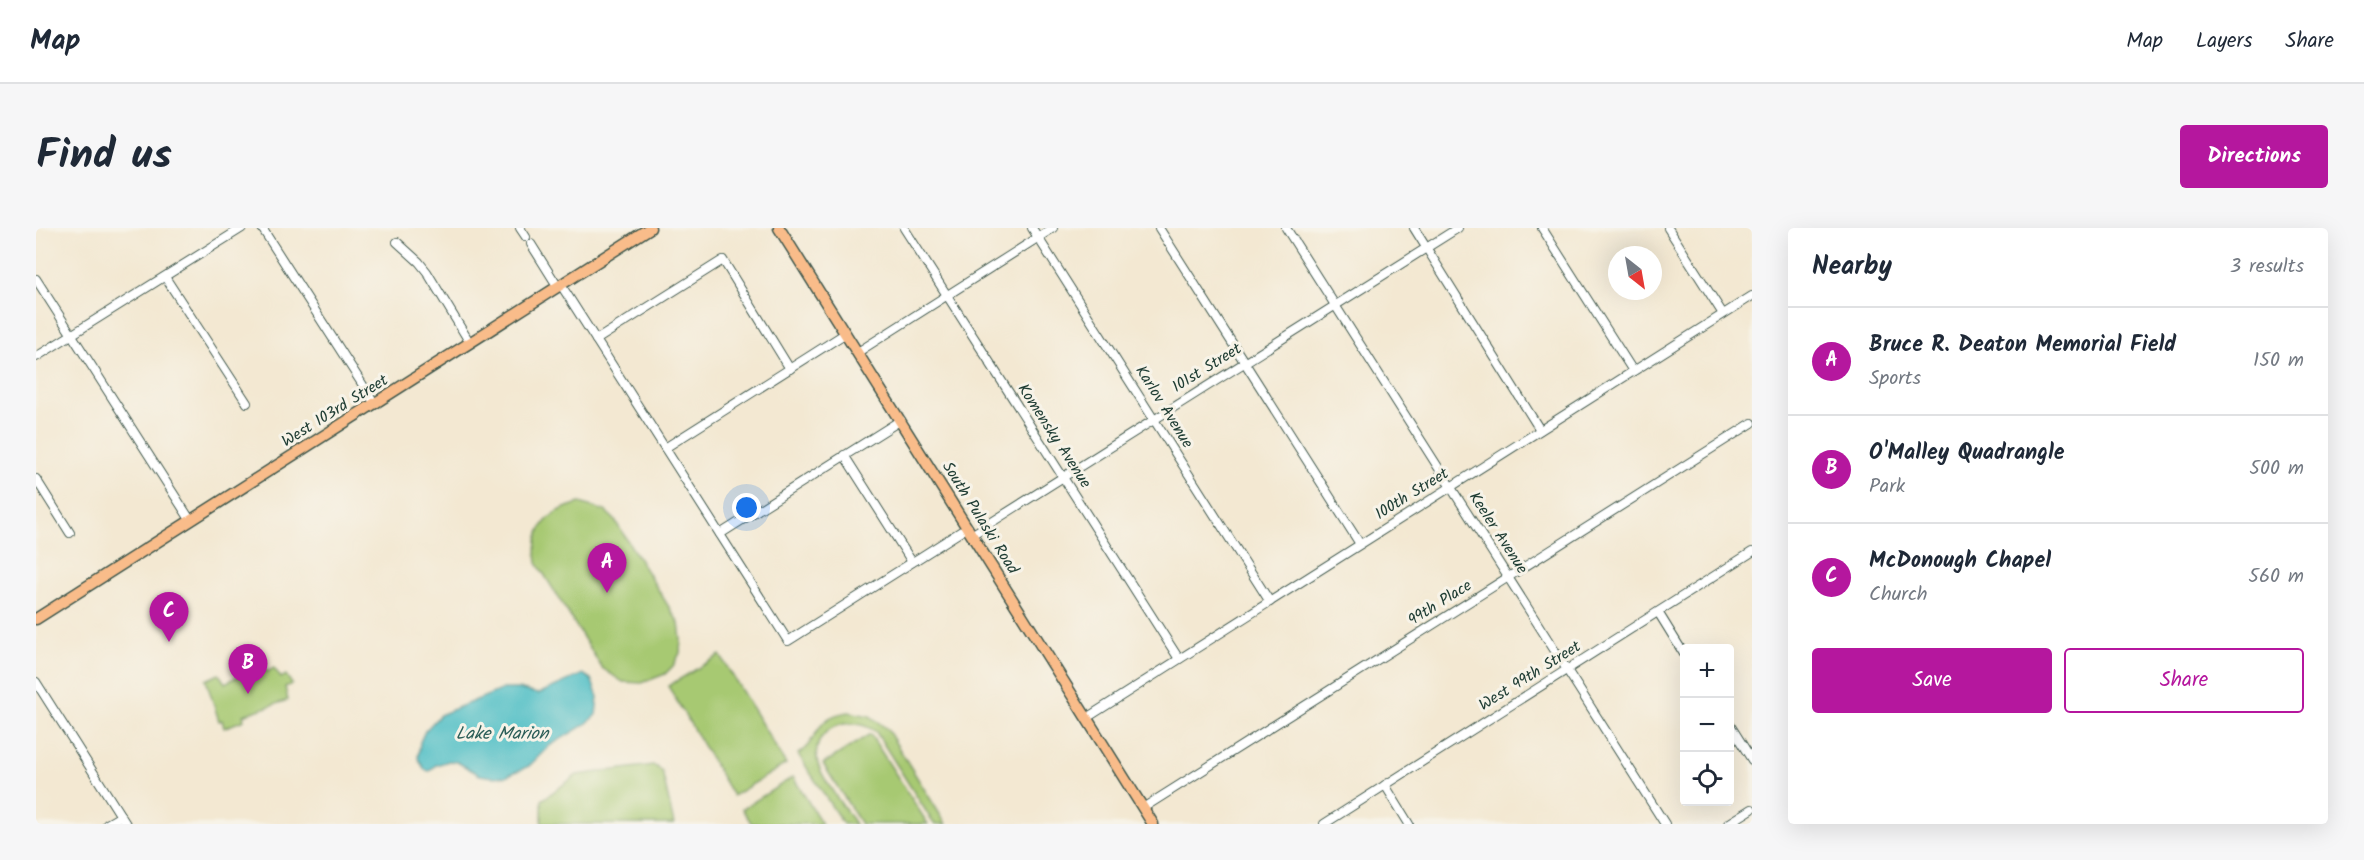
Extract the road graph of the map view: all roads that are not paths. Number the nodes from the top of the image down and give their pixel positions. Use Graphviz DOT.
graph roads {
  1 [pos="242,228"];
  2 [pos="262,228"];
  3 [pos="520,228"];
  4 [pos="650,228"];
  5 [pos="779,228"];
  6 [pos="904,228"];
  7 [pos="1032,228"];
  8 [pos="1053,228"];
  9 [pos="1159,228"];
  10 [pos="1286,228"];
  11 [pos="1414,228"];
  12 [pos="1458,228"];
  13 [pos="1542,228"];
  14 [pos="1668,228"];
  15 [pos="1038,237"];
  16 [pos="397,242"];
  17 [pos="1427,248"];
  18 [pos="165,277"];
  19 [pos="36,279"];
  20 [pos="559,286"];
  21 [pos="947,295"];
  22 [pos="1752,296"];
  23 [pos="1335,306"];
  24 [pos="1723,314"];
  25 [pos="846,333"];
  26 [pos="72,335"];
  27 [pos="596,340"];
  28 [pos="470,343"];
  29 [pos="858,352"];
  30 [pos="36,357"];
  31 [pos="1244,363"];
  32 [pos="790,369"];
  33 [pos="1633,371"];
  34 [pos="247,403"];
  35 [pos="375,404"];
  36 [pos="901,420"];
  37 [pos="1154,420"];
  38 [pos="1752,423"];
  39 [pos="1540,430"];
  40 [pos="665,448"];
  41 [pos="844,455"];
  42 [pos="1063,477"];
  43 [pos="36,479"];
  44 [pos="1451,487"];
  45 [pos="190,521"];
  46 [pos="970,531"];
  47 [pos="70,533"];
  48 [pos="720,534"];
  49 [pos="1360,544"];
  50 [pos="1752,552"];
  51 [pos="912,562"];
  52 [pos="1508,578"];
  53 [pos="1270,602"];
  54 [pos="1658,612"];
  55 [pos="36,619"];
  56 [pos="1680,648"];
  57 [pos="1179,659"];
  58 [pos="1567,670"];
  59 [pos="36,682"];
  60 [pos="1088,717"];
  61 [pos="1734,731"];
  62 [pos="1752,760"];
  63 [pos="1384,785"];
  64 [pos="1143,808"];
  65 [pos="1752,809"];
  66 [pos="121,816"];
  67 [pos="108,824"];
  68 [pos="126,824"];
  69 [pos="1154,824"];
  70 [pos="1324,824"];
  71 [pos="1409,824"];
  72 [pos="1665,824"];
  73 [pos="1728,824"];
  1 -- 18 [label="street"];
  2 -- 35 [label="street"];
  3 -- 20 [label="street"];
  4 -- 20 [label="main road, West 103rd Street"];
  5 -- 25 [label="main road, South Pulaski Road"];
  6 -- 21 [label="street, Komensky Avenue"];
  7 -- 15 [label="street, Karlov Avenue"];
  8 -- 15 [label="street"];
  9 -- 31 [label="street"];
  10 -- 23 [label="street, Keeler Avenue"];
  11 -- 17 [label="street"];
  12 -- 17 [label="street, 101st Street"];
  13 -- 33 [label="street"];
  14 -- 24 [label="street"];
  15 -- 21 [label="street"];
  15 -- 37 [label="street, Karlov Avenue"];
  16 -- 28 [label="street"];
  17 -- 23 [label="street, 101st Street"];
  17 -- 39 [label="street"];
  18 -- 26 [label="street"];
  18 -- 34 [label="street"];
  19 -- 26 [label="street"];
  20 -- 27 [label="street"];
  20 -- 28 [label="main road, West 103rd Street"];
  21 -- 29 [label="street"];
  21 -- 42 [label="street, Komensky Avenue"];
  22 -- 24 [label="street, 100th Street"];
  23 -- 31 [label="street, 101st Street"];
  23 -- 44 [label="street, Keeler Avenue"];
  24 -- 33 [label="street, 100th Street"];
  25 -- 29 [label="main road, South Pulaski Road"];
  25 -- 32 [label="street"];
  26 -- 30 [label="street"];
  26 -- 45 [label="street"];
  27 -- 32 [label="street"];
  27 -- 40 [label="street"];
  28 -- 35 [label="main road, West 103rd Street"];
  29 -- 36 [label="main road, South Pulaski Road"];
  31 -- 37 [label="street, 101st Street"];
  31 -- 49 [label="street"];
  32 -- 40 [label="street"];
  33 -- 39 [label="street, 100th Street"];
  35 -- 45 [label="main road, West 103rd Street"];
  36 -- 41 [label="street"];
  36 -- 46 [label="main road, South Pulaski Road"];
  37 -- 42 [label="street, 101st Street"];
  37 -- 53 [label="street, Karlov Avenue"];
  38 -- 52 [label="street, 99th Place"];
  39 -- 44 [label="street, 100th Street"];
  40 -- 48 [label="street"];
  41 -- 48 [label="street"];
  41 -- 51 [label="street"];
  42 -- 46 [label="street, 101st Street"];
  42 -- 57 [label="street, Komensky Avenue"];
  43 -- 47 [label="street"];
  44 -- 49 [label="street, 100th Street"];
  44 -- 52 [label="street, Keeler Avenue"];
  45 -- 55 [label="main road, West 103rd Street"];
  46 -- 51 [label="street, 101st Street"];
  46 -- 60 [label="main road, South Pulaski Road"];
  48 -- 51 [label="street, 101st Street"];
  49 -- 53 [label="street, 100th Street"];
  50 -- 54 [label="street, West 99th Street"];
  52 -- 58 [label="street, Keeler Avenue"];
  52 -- 64 [label="street, 99th Place"];
  53 -- 57 [label="street, 100th Street"];
  54 -- 56 [label="street"];
  54 -- 58 [label="street, West 99th Street"];
  57 -- 60 [label="street, 100th Street"];
  58 -- 63 [label="street, West 99th Street"];
  58 -- 72 [label="street, Keeler Avenue"];
  59 -- 66 [label="street"];
  60 -- 64 [label="main road, South Pulaski Road"];
  61 -- 62 [label="street"];
  63 -- 70 [label="street, West 99th Street"];
  63 -- 71 [label="street"];
  64 -- 69 [label="main road, South Pulaski Road"];
  65 -- 73 [label="street"];
  66 -- 67 [label="street"];
  66 -- 68 [label="street"];
}
